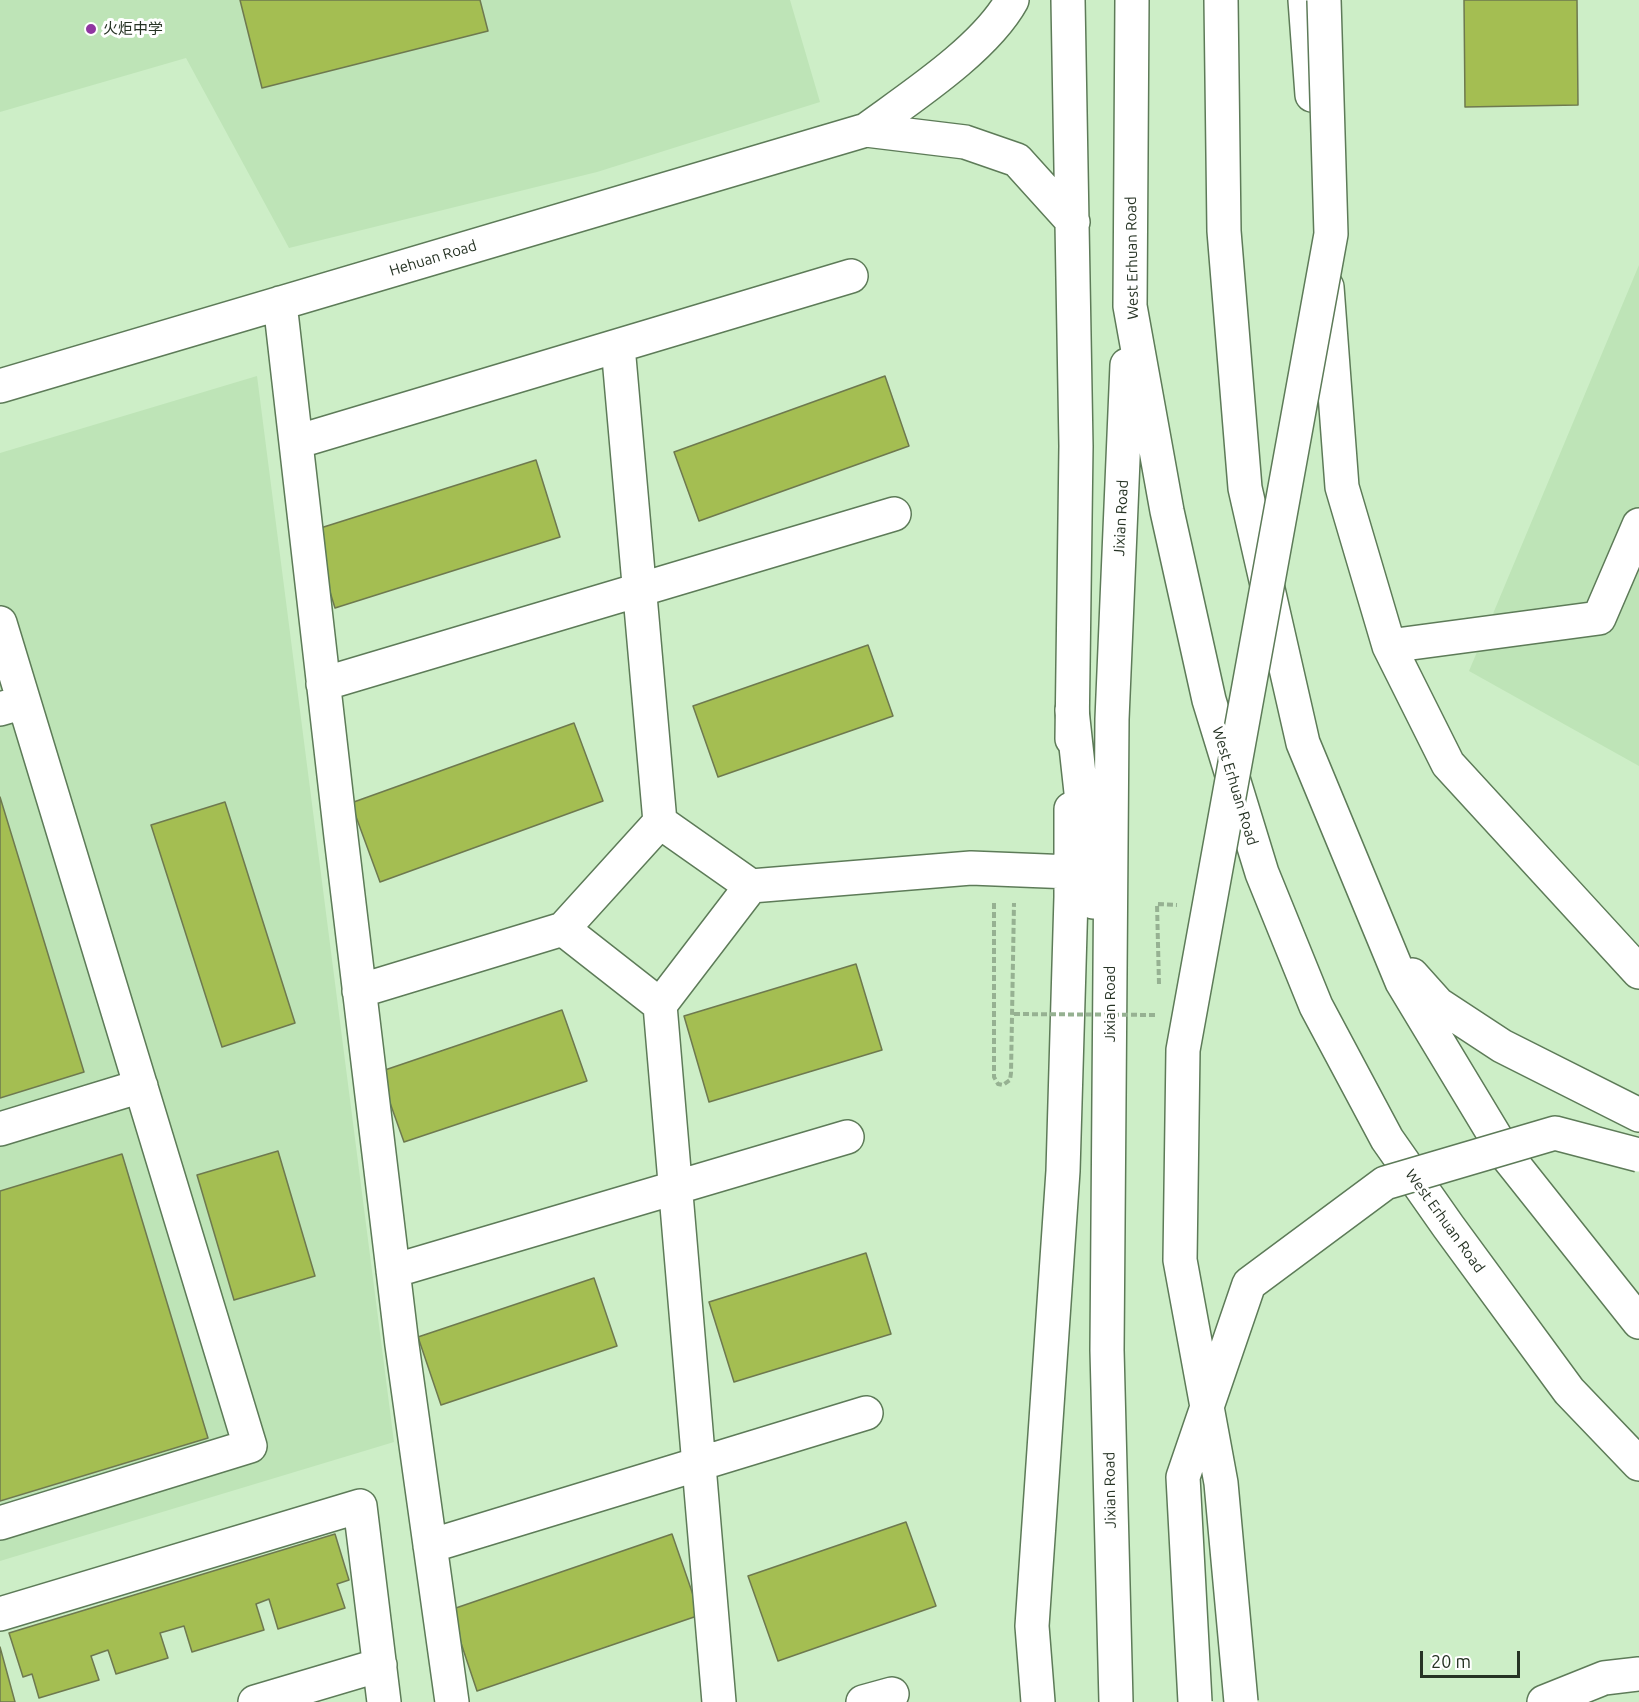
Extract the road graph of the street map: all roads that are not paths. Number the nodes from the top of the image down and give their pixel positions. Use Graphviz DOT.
graph roads {
  1 [pos="1012,0"];
  2 [pos="1068,0"];
  3 [pos="1132,0"];
  4 [pos="1221,0"];
  5 [pos="1305,0"];
  6 [pos="1324,0"];
  7 [pos="866,130"];
  8 [pos="1073,222"];
  9 [pos="851,276"];
  10 [pos="280,303"];
  11 [pos="1130,306"];
  12 [pos="618,345"];
  13 [pos="0,386"];
  14 [pos="296,442"];
  15 [pos="894,514"];
  16 [pos="1639,525"];
  17 [pos="639,590"];
  18 [pos="0,623"];
  19 [pos="1389,646"];
  20 [pos="323,684"];
  21 [pos="12,705"];
  22 [pos="1072,710"];
  23 [pos="660,822"];
  24 [pos="1071,872"];
  25 [pos="751,886"];
  26 [pos="563,929"];
  27 [pos="1387,948"];
  28 [pos="1639,972"];
  29 [pos="359,991"];
  30 [pos="660,1005"];
  31 [pos="1109,1056"];
  32 [pos="141,1086"];
  33 [pos="1639,1114"];
  34 [pos="0,1129"];
  35 [pos="847,1137"];
  36 [pos="1639,1155"];
  37 [pos="675,1188"];
  38 [pos="393,1271"];
  39 [pos="1639,1322"];
  40 [pos="866,1413"];
  41 [pos="699,1464"];
  42 [pos="1639,1464"];
  43 [pos="0,1523"];
  44 [pos="430,1546"];
  45 [pos="0,1614"];
  46 [pos="380,1665"];
  47 [pos="1639,1674"];
  48 [pos="255,1702"];
  49 [pos="384,1702"];
  50 [pos="452,1702"];
  51 [pos="719,1702"];
  52 [pos="1038,1702"];
  53 [pos="1116,1702"];
  54 [pos="1195,1702"];
  55 [pos="1241,1702"];
  56 [pos="1544,1702"];
  1 -- 7 [label="main road"];
  2 -- 8 [label="main road"];
  3 -- 11 [label="main road, West Erhuan Road"];
  4 -- 27 [label="main road"];
  5 -- 19 [label="main road"];
  6 -- 55 [label="main road, bridge"];
  7 -- 8 [label="main road"];
  7 -- 10 [label="main road, Hehuan Road"];
  8 -- 22 [label="main road"];
  9 -- 12 [label="main road"];
  10 -- 13 [label="main road, Hehuan Road"];
  10 -- 14 [label="main road"];
  11 -- 31 [label="main road, Jixian Road"];
  11 -- 42 [label="main road, West Erhuan Road"];
  12 -- 14 [label="main road"];
  12 -- 17 [label="main road"];
  14 -- 20 [label="main road"];
  15 -- 17 [label="main road"];
  16 -- 19 [label="main road"];
  17 -- 20 [label="main road"];
  17 -- 23 [label="main road"];
  18 -- 21 [label="main road"];
  19 -- 28 [label="main road"];
  20 -- 29 [label="main road"];
  21 -- 32 [label="main road"];
  22 -- 24 [label="main road"];
  22 -- 31 [label="main road"];
  23 -- 25 [label="main road"];
  23 -- 26 [label="main road"];
  24 -- 25 [label="main road"];
  24 -- 52 [label="main road"];
  25 -- 30 [label="main road"];
  26 -- 29 [label="main road"];
  26 -- 30 [label="main road"];
  27 -- 33 [label="main road"];
  27 -- 39 [label="main road"];
  29 -- 38 [label="main road"];
  30 -- 37 [label="main road"];
  31 -- 53 [label="main road, Jixian Road"];
  32 -- 34 [label="main road"];
  32 -- 43 [label="main road"];
  35 -- 37 [label="main road"];
  36 -- 54 [label="main road, bridge"];
  37 -- 38 [label="main road"];
  37 -- 41 [label="main road"];
  38 -- 44 [label="main road"];
  40 -- 41 [label="main road"];
  41 -- 44 [label="main road"];
  41 -- 51 [label="main road"];
  44 -- 50 [label="main road"];
  45 -- 46 [label="main road"];
  46 -- 48 [label="main road"];
  46 -- 49 [label="main road"];
  47 -- 56 [label="main road"];
}
